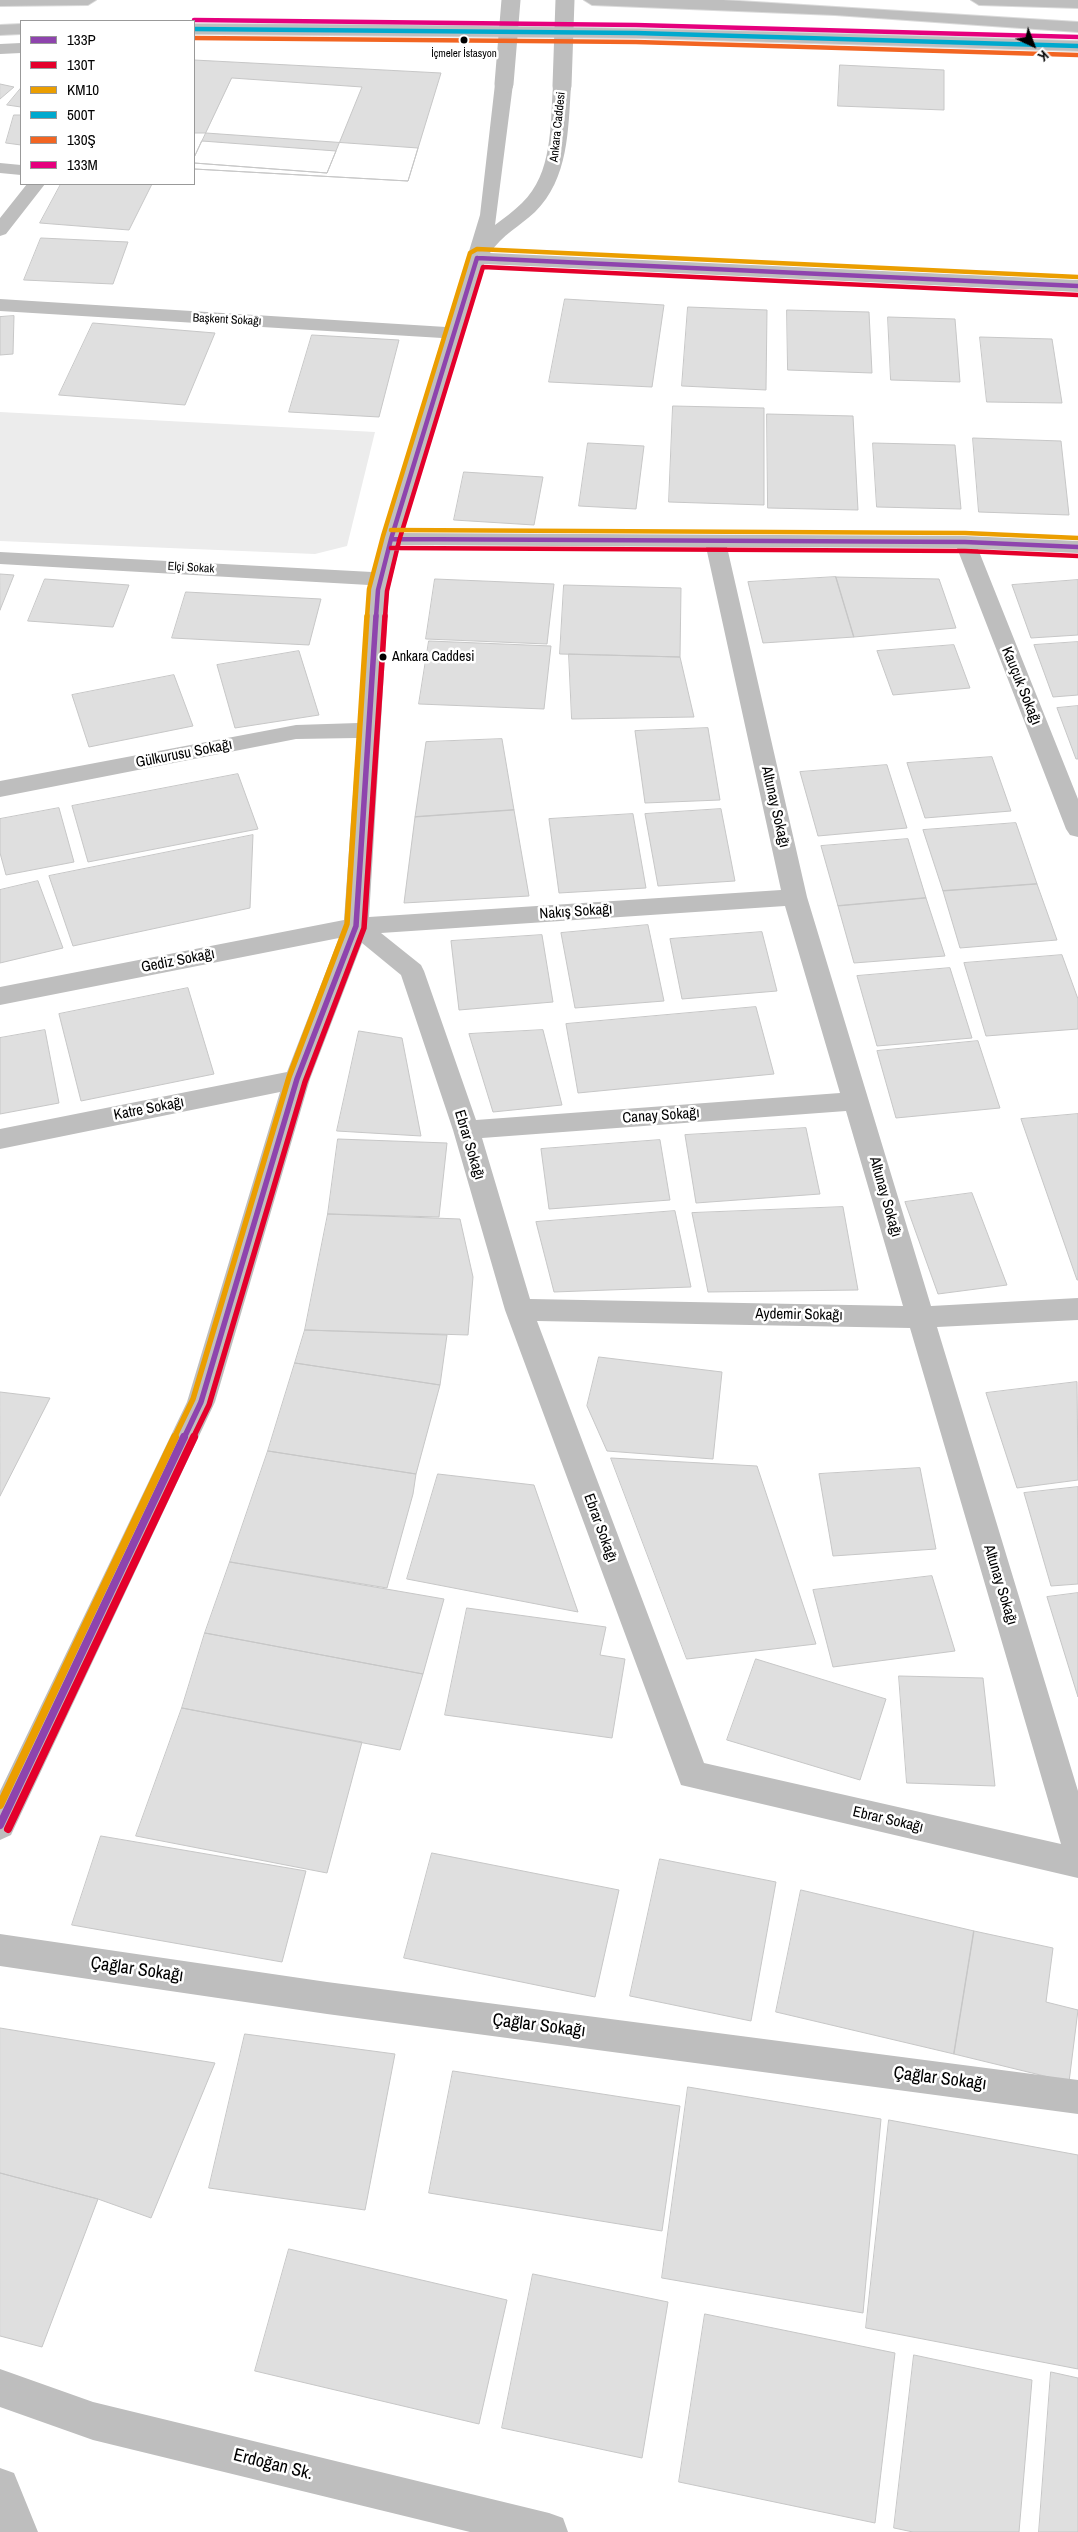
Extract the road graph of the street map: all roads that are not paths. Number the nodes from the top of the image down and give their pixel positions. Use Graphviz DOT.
graph roads {
  1 [pos="88,0"];
  2 [pos="511,0"];
  3 [pos="565,0"];
  4 [pos="592,0"];
  5 [pos="979,0"];
  6 [pos="0,1"];
  7 [pos="1078,3"];
  8 [pos="1078,26"];
  9 [pos="20,29"];
  10 [pos="195,29"];
  11 [pos="0,30"];
  12 [pos="1078,46"];
  13 [pos="20,48"];
  14 [pos="0,49"];
  15 [pos="0,168"];
  16 [pos="20,170"];
  17 [pos="35,185"];
  18 [pos="528,207"];
  19 [pos="0,230"];
  20 [pos="477,258"];
  21 [pos="548,262"];
  22 [pos="1078,286"];
  23 [pos="0,305"];
  24 [pos="454,333"];
  25 [pos="391,539"];
  26 [pos="965,542"];
  27 [pos="716,543"];
  28 [pos="1078,547"];
  29 [pos="0,558"];
  30 [pos="381,579"];
  31 [pos="370,730"];
  32 [pos="0,789"];
  33 [pos="1078,829"];
  34 [pos="795,897"];
  35 [pos="356,926"];
  36 [pos="0,996"];
  37 [pos="297,1079"];
  38 [pos="856,1101"];
  39 [pos="466,1130"];
  40 [pos="0,1138"];
  41 [pos="1078,1309"];
  42 [pos="519,1310"];
  43 [pos="920,1317"];
  44 [pos="0,1825"];
  45 [pos="1078,1845"];
  46 [pos="1078,1863"];
  47 [pos="0,1950"];
  48 [pos="1078,2096"];
  49 [pos="0,2388"];
  50 [pos="0,2487"];
  51 [pos="19,2532"];
  52 [pos="549,2532"];
  1 -- 6 [label="main road"];
  2 -- 20 [label="main road, Ankara Caddesi, bridge"];
  3 -- 18 [label="main road, Ankara Caddesi, bridge"];
  4 -- 8 [label="main road"];
  5 -- 7 [label="main road"];
  9 -- 11 [label="main road"];
  10 -- 12 [label="main road"];
  13 -- 14 [label="main road"];
  15 -- 16 [label="main road"];
  17 -- 19 [label="main road"];
  18 -- 20 [label="main road, Ankara Caddesi"];
  18 -- 21 [label="main road"];
  20 -- 21 [label="main road"];
  20 -- 24 [label="main road, Ankara Caddesi"];
  21 -- 22 [label="main road"];
  23 -- 24 [label="main road, Başkent Sokağı"];
  24 -- 25 [label="main road, Ankara Caddesi"];
  25 -- 27 [label="main road"];
  25 -- 30 [label="main road, Ankara Caddesi"];
  26 -- 27 [label="main road"];
  26 -- 28 [label="main road"];
  26 -- 33 [label="main road, Kauçuk Sokağı"];
  27 -- 34 [label="main road, Altunay Sokağı"];
  29 -- 30 [label="main road, Elçi Sokak"];
  30 -- 31 [label="main road, Ankara Caddesi"];
  31 -- 32 [label="main road, Gülkurusu Sokağı"];
  31 -- 35 [label="main road, Ankara Caddesi"];
  34 -- 35 [label="main road, Nakış Sokağı"];
  34 -- 38 [label="main road, Altunay Sokağı"];
  35 -- 36 [label="main road, Gediz Sokağı"];
  35 -- 37 [label="main road, Ankara Caddesi"];
  35 -- 39 [label="main road, Ebrar Sokağı"];
  37 -- 40 [label="main road, Katre Sokağı"];
  37 -- 44 [label="main road, Ankara Caddesi"];
  38 -- 39 [label="main road, Canay Sokağı"];
  38 -- 43 [label="main road, Altunay Sokağı"];
  39 -- 42 [label="main road, Ebrar Sokağı"];
  41 -- 43 [label="main road, Aydemir Sokağı"];
  42 -- 43 [label="main road, Aydemir Sokağı"];
  42 -- 46 [label="main road, Ebrar Sokağı"];
  43 -- 45 [label="main road, Altunay Sokağı"];
  47 -- 48 [label="main road, Çağlar Sokağı"];
  49 -- 52 [label="main road, Erdoğan Sk."];
  50 -- 51 [label="main road"];
}
